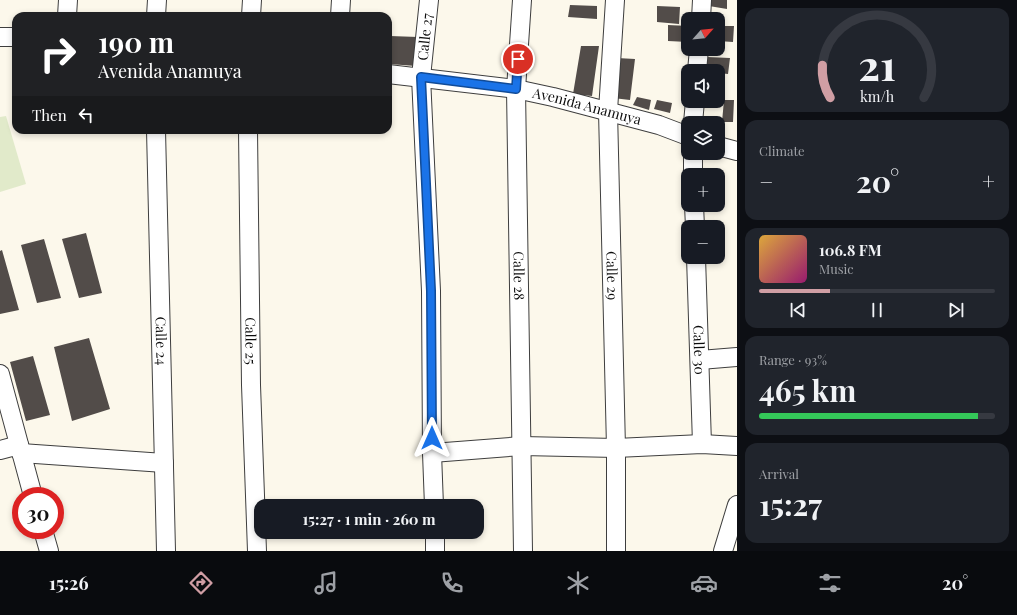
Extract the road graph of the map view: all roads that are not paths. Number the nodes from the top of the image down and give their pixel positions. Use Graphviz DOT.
graph roads {
  1 [pos="68,0"];
  2 [pos="157,0"];
  3 [pos="252,0"];
  4 [pos="341,0"];
  5 [pos="429,0"];
  6 [pos="522,0"];
  7 [pos="615,0"];
  8 [pos="702,0"];
  9 [pos="67,12"];
  10 [pos="156,12"];
  11 [pos="251,12"];
  12 [pos="340,12"];
  13 [pos="701,12"];
  14 [pos="0,37"];
  15 [pos="12,37"];
  16 [pos="392,74"];
  17 [pos="421,77"];
  18 [pos="516,89"];
  19 [pos="608,111"];
  20 [pos="681,133"];
  21 [pos="156,134"];
  22 [pos="248,134"];
  23 [pos="725,148"];
  24 [pos="737,151"];
  25 [pos="696,264"];
  26 [pos="737,357"];
  27 [pos="700,360"];
  28 [pos="0,374"];
  29 [pos="702,444"];
  30 [pos="522,446"];
  31 [pos="737,446"];
  32 [pos="616,448"];
  33 [pos="20,449"];
  34 [pos="0,450"];
  35 [pos="432,453"];
  36 [pos="164,463"];
  37 [pos="31,487"];
  38 [pos="434,499"];
  39 [pos="737,505"];
  40 [pos="46,539"];
  41 [pos="435,539"];
  42 [pos="729,542"];
  43 [pos="49,551"];
  44 [pos="166,551"];
  45 [pos="257,551"];
  46 [pos="436,551"];
  47 [pos="523,551"];
  48 [pos="616,551"];
  1 -- 9 [label="street"];
  2 -- 10 [label="street"];
  3 -- 11 [label="street"];
  4 -- 12 [label="street"];
  5 -- 17 [label="street, Calle 27"];
  6 -- 18 [label="street, Calle 28"];
  7 -- 19 [label="street, Calle 29"];
  8 -- 13 [label="street"];
  14 -- 15 [label="street"];
  16 -- 17 [label="street, Avenida Anamuya"];
  17 -- 18 [label="street, Avenida Anamuya"];
  17 -- 35 [label="street, Calle 27"];
  18 -- 19 [label="street, Avenida Anamuya"];
  18 -- 30 [label="street, Calle 28"];
  19 -- 20 [label="street, Avenida Anamuya"];
  19 -- 32 [label="street, Calle 29"];
  21 -- 36 [label="street, Calle 24"];
  22 -- 45 [label="street, Calle 25"];
  23 -- 24 [label="street"];
  25 -- 27 [label="street, Calle 30"];
  26 -- 27 [label="street"];
  27 -- 29 [label="street, Calle 30"];
  28 -- 33 [label="street"];
  29 -- 31 [label="street"];
  29 -- 32 [label="street"];
  30 -- 32 [label="street"];
  30 -- 35 [label="street"];
  30 -- 47 [label="street, Calle 28"];
  32 -- 48 [label="street, Calle 29"];
  33 -- 34 [label="street"];
  33 -- 36 [label="street"];
  33 -- 37 [label="street"];
  35 -- 38 [label="street, Calle 27"];
  36 -- 44 [label="street, Calle 24"];
  39 -- 42 [label="street"];
  40 -- 43 [label="street"];
  41 -- 46 [label="street"];
}
